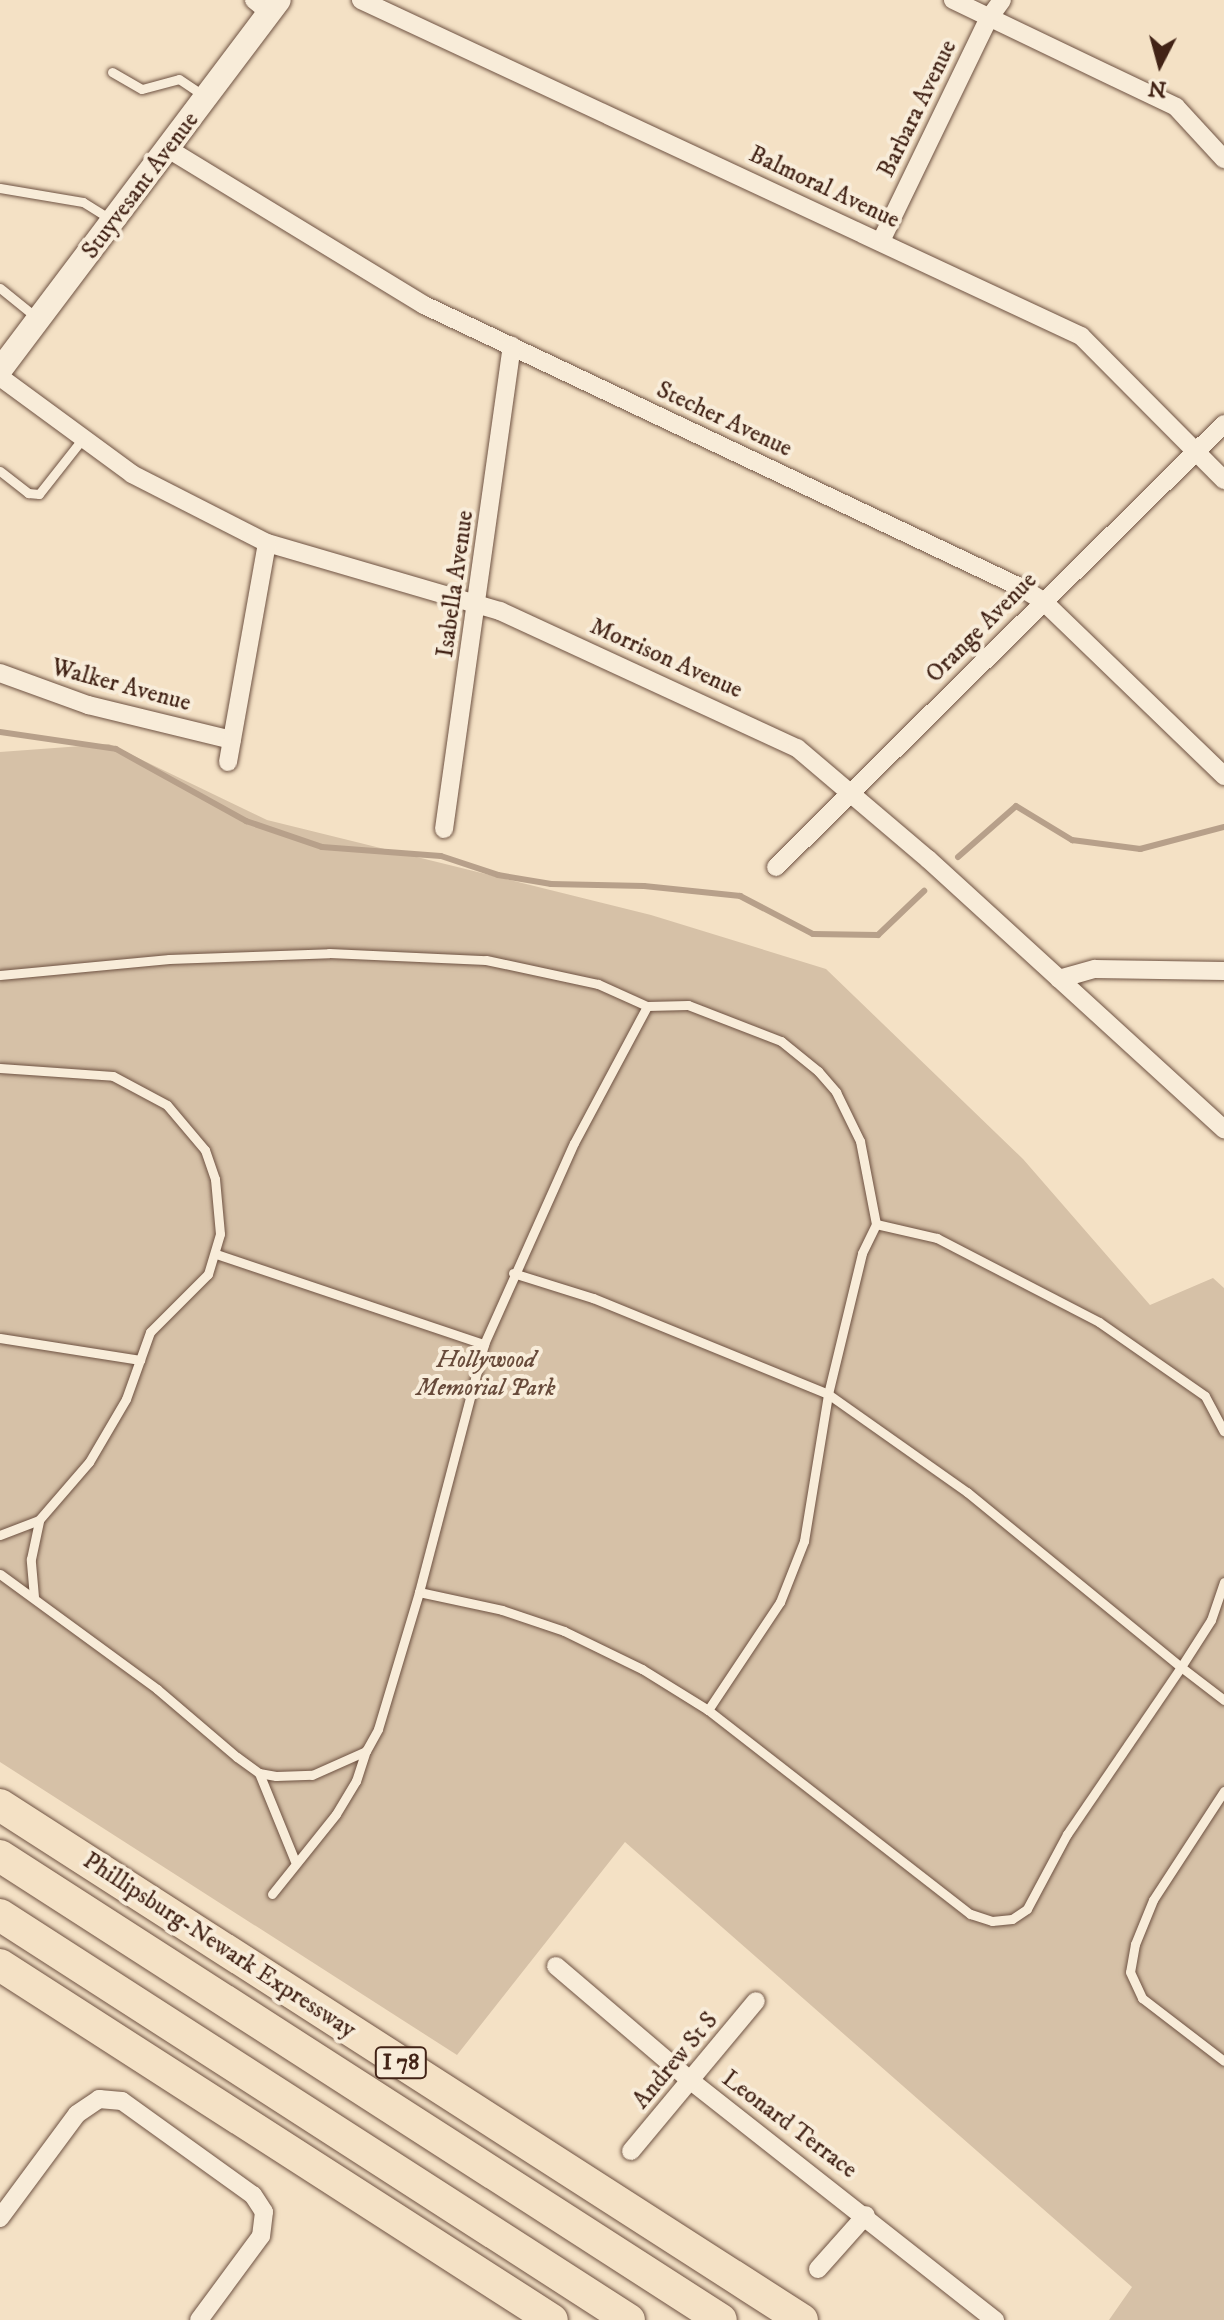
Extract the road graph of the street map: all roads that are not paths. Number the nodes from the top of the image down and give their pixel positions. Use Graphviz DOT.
graph roads {
  1 [pos="361,0"];
  2 [pos="953,0"];
  3 [pos="1002,0"];
  4 [pos="267,4"];
  5 [pos="989,18"];
  6 [pos="112,72"];
  7 [pos="207,98"];
  8 [pos="170,150"];
  9 [pos="1224,159"];
  10 [pos="0,188"];
  11 [pos="114,222"];
  12 [pos="881,241"];
  13 [pos="0,288"];
  14 [pos="39,319"];
  15 [pos="512,346"];
  16 [pos="0,370"];
  17 [pos="0,377"];
  18 [pos="1224,424"];
  19 [pos="83,438"];
  20 [pos="1195,452"];
  21 [pos="0,471"];
  22 [pos="1224,480"];
  23 [pos="267,543"];
  24 [pos="1043,601"];
  25 [pos="478,605"];
  26 [pos="0,673"];
  27 [pos="232,740"];
  28 [pos="228,762"];
  29 [pos="1224,776"];
  30 [pos="851,791"];
  31 [pos="444,829"];
  32 [pos="776,867"];
  33 [pos="1224,971"];
  34 [pos="0,975"];
  35 [pos="1059,979"];
  36 [pos="647,1006"];
  37 [pos="0,1068"];
  38 [pos="1224,1129"];
  39 [pos="876,1224"];
  40 [pos="216,1254"];
  41 [pos="513,1273"];
  42 [pos="0,1338"];
  43 [pos="484,1344"];
  44 [pos="140,1360"];
  45 [pos="828,1394"];
  46 [pos="1224,1431"];
  47 [pos="39,1520"];
  48 [pos="0,1535"];
  49 [pos="0,1574"];
  50 [pos="1224,1582"];
  51 [pos="419,1592"];
  52 [pos="34,1597"];
  53 [pos="1181,1667"];
  54 [pos="1224,1700"];
  55 [pos="708,1710"];
  56 [pos="366,1751"];
  57 [pos="259,1773"];
  58 [pos="1224,1791"];
  59 [pos="0,1805"];
  60 [pos="0,1856"];
  61 [pos="295,1861"];
  62 [pos="272,1894"];
  63 [pos="0,1915"];
  64 [pos="0,1965"];
  65 [pos="556,1966"];
  66 [pos="756,2001"];
  67 [pos="1224,2061"];
  68 [pos="691,2081"];
  69 [pos="631,2151"];
  70 [pos="866,2215"];
  71 [pos="0,2218"];
  72 [pos="818,2269"];
  73 [pos="199,2320"];
  74 [pos="552,2320"];
  75 [pos="629,2320"];
  76 [pos="721,2320"];
  77 [pos="802,2320"];
  78 [pos="995,2320"];
  1 -- 12 [label="street, Balmoral Avenue"];
  2 -- 5 [label="street"];
  3 -- 5 [label="street, Barbara Avenue"];
  4 -- 7 [label="main road, Stuyvesant Avenue"];
  5 -- 9 [label="street"];
  5 -- 12 [label="street, Barbara Avenue"];
  6 -- 7 [label="lane"];
  7 -- 8 [label="main road, Stuyvesant Avenue"];
  8 -- 11 [label="main road, Stuyvesant Avenue"];
  8 -- 15 [label="street, Stecher Avenue"];
  10 -- 11 [label="lane"];
  11 -- 14 [label="main road, Stuyvesant Avenue"];
  12 -- 20 [label="street, Balmoral Avenue"];
  13 -- 14 [label="lane"];
  14 -- 16 [label="main road, Stuyvesant Avenue"];
  15 -- 24 [label="street, Stecher Avenue"];
  15 -- 25 [label="street, Isabella Avenue"];
  17 -- 19 [label="street, Morrison Avenue"];
  18 -- 20 [label="street, Orange Avenue"];
  19 -- 21 [label="lane"];
  19 -- 23 [label="street, Morrison Avenue"];
  20 -- 22 [label="street, Balmoral Avenue"];
  20 -- 24 [label="street, Orange Avenue"];
  23 -- 25 [label="street, Morrison Avenue"];
  23 -- 27 [label="street"];
  24 -- 29 [label="street, Stecher Avenue"];
  24 -- 30 [label="street, Orange Avenue"];
  25 -- 30 [label="street, Morrison Avenue"];
  25 -- 31 [label="street, Isabella Avenue"];
  26 -- 27 [label="street, Walker Avenue"];
  27 -- 28 [label="street"];
  30 -- 32 [label="street, Orange Avenue"];
  30 -- 35 [label="street, Morrison Avenue"];
  33 -- 35 [label="street"];
  34 -- 36 [label="lane"];
  35 -- 38 [label="street, Morrison Avenue"];
  36 -- 39 [label="lane"];
  36 -- 41 [label="lane"];
  37 -- 40 [label="lane"];
  39 -- 45 [label="lane"];
  39 -- 46 [label="lane"];
  40 -- 43 [label="lane"];
  40 -- 44 [label="lane"];
  41 -- 43 [label="lane"];
  41 -- 45 [label="lane"];
  42 -- 44 [label="lane"];
  43 -- 51 [label="lane"];
  44 -- 47 [label="lane"];
  45 -- 53 [label="lane"];
  45 -- 55 [label="lane"];
  47 -- 48 [label="lane"];
  47 -- 52 [label="lane"];
  49 -- 52 [label="lane"];
  50 -- 53 [label="lane"];
  51 -- 55 [label="lane"];
  51 -- 56 [label="lane"];
  52 -- 57 [label="lane"];
  53 -- 54 [label="lane"];
  53 -- 55 [label="lane"];
  56 -- 57 [label="lane"];
  56 -- 61 [label="lane"];
  57 -- 61 [label="lane"];
  58 -- 67 [label="lane"];
  59 -- 77 [label="highway, Phillipsburg-Newark Expressway / I 78"];
  60 -- 76 [label="highway, Phillipsburg-Newark Expressway / I 78"];
  61 -- 62 [label="lane"];
  63 -- 75 [label="highway"];
  64 -- 74 [label="highway"];
  65 -- 68 [label="street, Leonard Terrace"];
  66 -- 68 [label="street, Andrew St S"];
  68 -- 69 [label="street, Andrew St S"];
  68 -- 70 [label="street, Leonard Terrace"];
  70 -- 72 [label="street"];
  70 -- 78 [label="street, Leonard Terrace"];
  71 -- 73 [label="street"];
}
